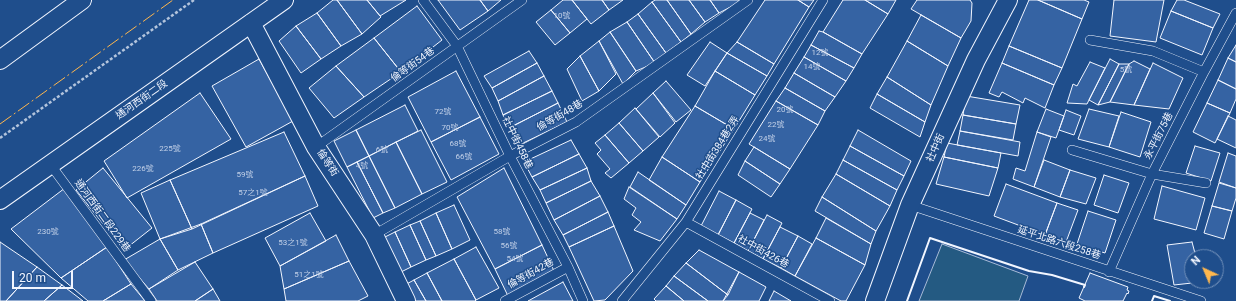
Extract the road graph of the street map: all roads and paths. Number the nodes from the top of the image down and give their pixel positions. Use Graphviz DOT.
graph roads {
  1 [pos="82,0"];
  2 [pos="194,0"];
  3 [pos="284,0"];
  4 [pos="422,0"];
  5 [pos="522,0"];
  6 [pos="748,0"];
  7 [pos="823,0"];
  8 [pos="1008,0"];
  9 [pos="1236,13"];
  10 [pos="251,23"];
  11 [pos="1090,40"];
  12 [pos="457,46"];
  13 [pos="0,60"];
  14 [pos="1204,72"];
  15 [pos="0,138"];
  16 [pos="316,148"];
  17 [pos="1072,150"];
  18 [pos="510,156"];
  19 [pos="50,164"];
  20 [pos="1152,174"];
  21 [pos="1206,183"];
  22 [pos="0,200"];
  23 [pos="910,205"];
  24 [pos="686,222"];
  25 [pos="374,235"];
  26 [pos="568,267"];
  27 [pos="1109,272"];
  28 [pos="150,301"];
  29 [pos="406,301"];
  30 [pos="505,301"];
  31 [pos="583,301"];
  32 [pos="622,301"];
  33 [pos="830,301"];
  34 [pos="875,301"];
  35 [pos="1201,301"];
  1 -- 13 [label="street"];
  2 -- 15 [label="path"];
  3 -- 10 [label="street, 通河西街二段"];
  4 -- 12 [label="lane, 社中街458巷"];
  5 -- 12 [label="lane, 倫等街54巷"];
  6 -- 18 [label="lane, 倫等街48巷"];
  7 -- 24 [label="lane, 社中街384巷2弄"];
  8 -- 23 [label="street, 社中街"];
  9 -- 14 [label="lane, 永平街75巷"];
  10 -- 16 [label="street, 倫等街"];
  10 -- 19 [label="street, 通河西街二段"];
  11 -- 14 [label="lane"];
  12 -- 16 [label="lane, 倫等街54巷"];
  12 -- 18 [label="lane, 社中街458巷"];
  14 -- 20 [label="lane, 永平街75巷"];
  16 -- 25 [label="street, 倫等街"];
  17 -- 20 [label="lane"];
  18 -- 25 [label="lane, 倫等街48巷"];
  18 -- 26 [label="lane, 社中街458巷"];
  19 -- 22 [label="street, 通河西街二段"];
  19 -- 28 [label="lane, 通河西街二段229巷"];
  20 -- 21 [label="lane"];
  20 -- 27 [label="lane, 永平街75巷"];
  23 -- 27 [label="lane, 延平北路六段258巷"];
  23 -- 34 [label="street, 社中街"];
  24 -- 32 [label="lane, 社中街384巷2弄"];
  24 -- 33 [label="lane, 社中街426巷"];
  25 -- 29 [label="street, 倫等街"];
  26 -- 30 [label="lane, 倫等街42巷"];
  26 -- 31 [label="lane, 社中街458巷"];
  27 -- 35 [label="lane, 延平北路六段258巷"];
}
